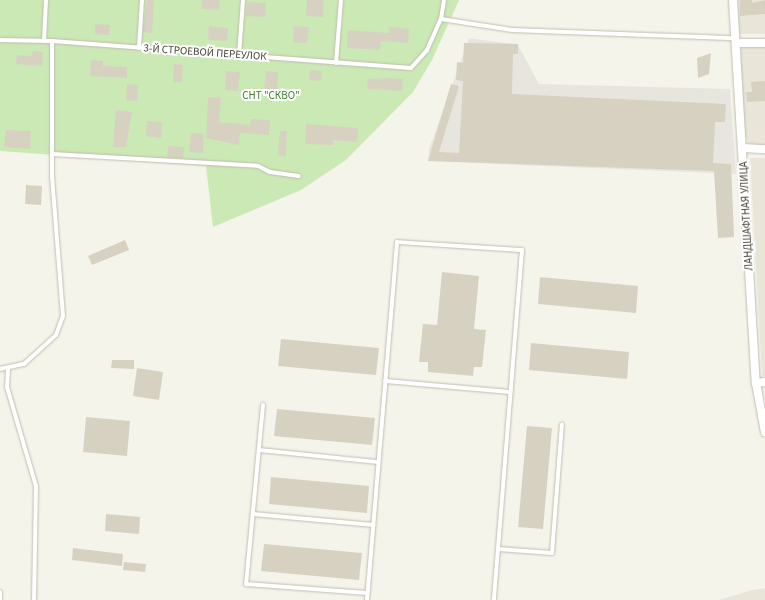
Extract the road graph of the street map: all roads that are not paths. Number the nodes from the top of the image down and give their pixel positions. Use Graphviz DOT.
graph roads {
  1 [pos="46,0"];
  2 [pos="142,0"];
  3 [pos="243,0"];
  4 [pos="341,0"];
  5 [pos="444,0"];
  6 [pos="733,0"];
  7 [pos="440,19"];
  8 [pos="0,40"];
  9 [pos="44,41"];
  10 [pos="52,41"];
  11 [pos="735,41"];
  12 [pos="765,43"];
  13 [pos="139,48"];
  14 [pos="239,55"];
  15 [pos="336,63"];
  16 [pos="743,148"];
  17 [pos="765,149"];
  18 [pos="52,154"];
  19 [pos="299,176"];
  20 [pos="0,369"];
  21 [pos="8,369"];
  22 [pos="385,382"];
  23 [pos="765,382"];
  24 [pos="756,383"];
  25 [pos="511,392"];
  26 [pos="263,405"];
  27 [pos="562,424"];
  28 [pos="765,432"];
  29 [pos="259,450"];
  30 [pos="378,462"];
  31 [pos="253,514"];
  32 [pos="373,525"];
  33 [pos="498,550"];
  34 [pos="0,592"];
  35 [pos="367,593"];
  36 [pos="0,600"];
  37 [pos="34,600"];
  38 [pos="367,600"];
  39 [pos="494,600"];
  1 -- 9 [label="lane"];
  2 -- 13 [label="lane"];
  3 -- 14 [label="lane"];
  4 -- 15 [label="lane"];
  5 -- 7 [label="lane"];
  6 -- 11 [label="street, ЛАНДШАФТНАЯ УЛИЦА"];
  7 -- 11 [label="lane"];
  7 -- 15 [label="lane, 3-Й СТРОЕВОЙ ПЕРЕУЛОК"];
  8 -- 9 [label="lane, 3-Й СТРОЕВОЙ ПЕРЕУЛОК"];
  9 -- 10 [label="lane, 3-Й СТРОЕВОЙ ПЕРЕУЛОК"];
  10 -- 13 [label="lane, 3-Й СТРОЕВОЙ ПЕРЕУЛОК"];
  10 -- 18 [label="lane"];
  11 -- 12 [label="street"];
  11 -- 16 [label="street, ЛАНДШАФТНАЯ УЛИЦА"];
  13 -- 14 [label="lane, 3-Й СТРОЕВОЙ ПЕРЕУЛОК"];
  14 -- 15 [label="lane, 3-Й СТРОЕВОЙ ПЕРЕУЛОК"];
  16 -- 17 [label="street"];
  16 -- 24 [label="street, ЛАНДШАФТНАЯ УЛИЦА"];
  18 -- 19 [label="lane"];
  18 -- 21 [label="lane"];
  20 -- 21 [label="lane"];
  21 -- 37 [label="lane"];
  22 -- 25 [label="lane"];
  22 -- 25 [label="lane"];
  22 -- 30 [label="lane"];
  23 -- 24 [label="street"];
  24 -- 28 [label="street, ЛАНДШАФТНАЯ УЛИЦА"];
  25 -- 33 [label="lane"];
  26 -- 29 [label="lane"];
  27 -- 33 [label="lane"];
  29 -- 30 [label="lane"];
  29 -- 31 [label="lane"];
  30 -- 32 [label="lane"];
  31 -- 32 [label="lane"];
  31 -- 35 [label="lane"];
  32 -- 35 [label="lane"];
  33 -- 39 [label="lane"];
  34 -- 36 [label="lane"];
  35 -- 38 [label="lane"];
}
